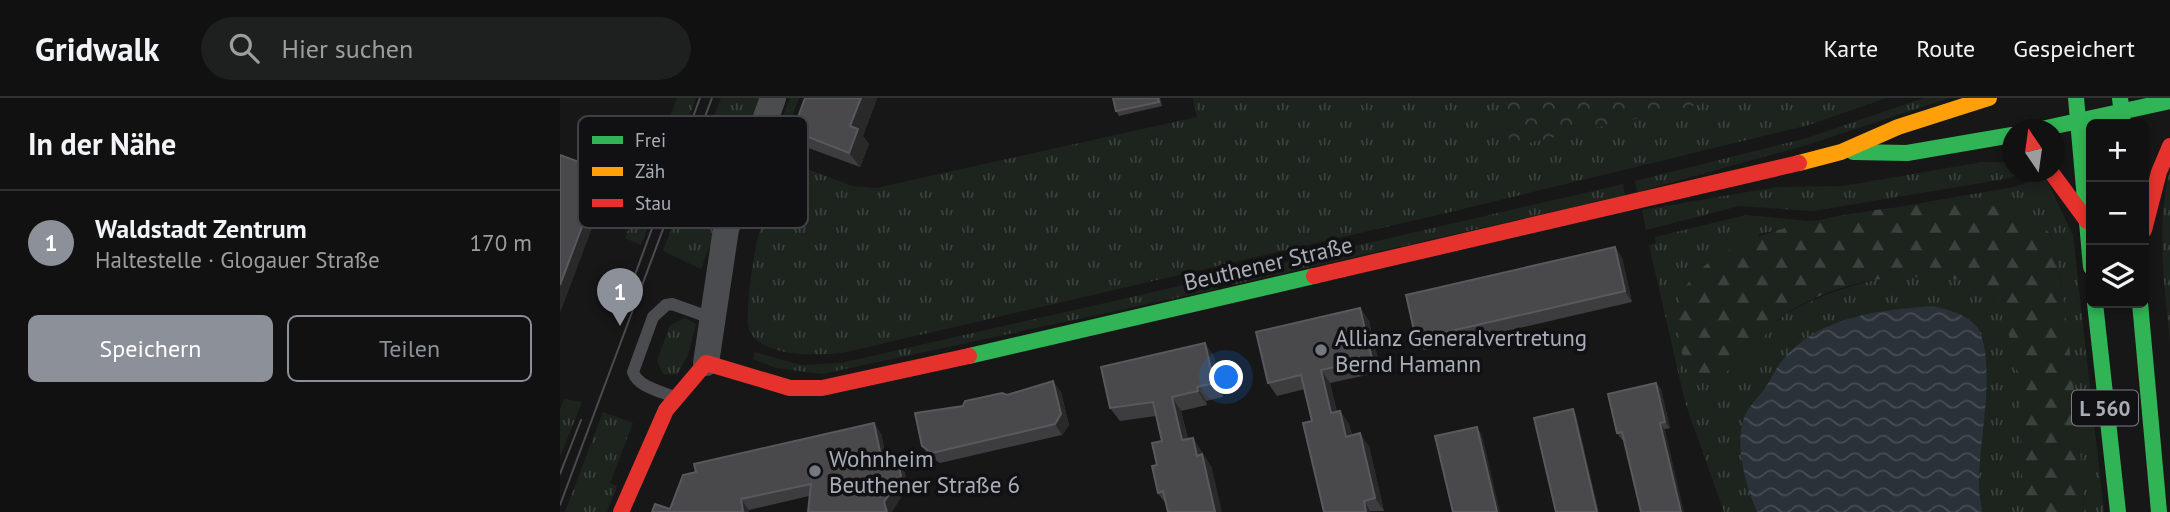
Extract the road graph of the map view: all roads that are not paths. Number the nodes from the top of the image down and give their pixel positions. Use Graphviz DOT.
graph roads {
  1 [pos="774,98"];
  2 [pos="1973,98"];
  3 [pos="1989,98"];
  4 [pos="2076,98"];
  5 [pos="2170,101"];
  6 [pos="1958,108"];
  7 [pos="2122,111"];
  8 [pos="767,116"];
  9 [pos="2078,121"];
  10 [pos="2065,124"];
  11 [pos="2002,137"];
  12 [pos="1973,142"];
  13 [pos="2170,146"];
  14 [pos="1841,152"];
  15 [pos="2002,152"];
  16 [pos="2058,182"];
  17 [pos="2086,209"];
  18 [pos="2149,211"];
  19 [pos="2086,219"];
  20 [pos="726,228"];
  21 [pos="2096,308"];
  22 [pos="2140,308"];
  23 [pos="715,319"];
  24 [pos="706,363"];
  25 [pos="676,397"];
  26 [pos="621,512"];
  27 [pos="2118,512"];
  28 [pos="2159,512"];
  1 -- 8 [label="street"];
  2 -- 6 [label="street"];
  3 -- 6 [label="street, Beuthener Straße"];
  4 -- 9 [label="street"];
  5 -- 7 [label="street"];
  6 -- 14 [label="street, Beuthener Straße"];
  7 -- 9 [label="street"];
  9 -- 10 [label="street"];
  9 -- 17 [label="street"];
  11 -- 12 [label="street, Beuthener Straße"];
  12 -- 14 [label="street, Beuthener Straße"];
  12 -- 15 [label="street"];
  13 -- 18 [label="street"];
  14 -- 24 [label="street, Beuthener Straße"];
  16 -- 19 [label="street"];
  20 -- 23 [label="street"];
  21 -- 27 [label="street, L 560"];
  22 -- 28 [label="street, L 560"];
  23 -- 24 [label="street"];
  23 -- 25 [label="lane"];
  24 -- 25 [label="street"];
  25 -- 26 [label="street"];
}
